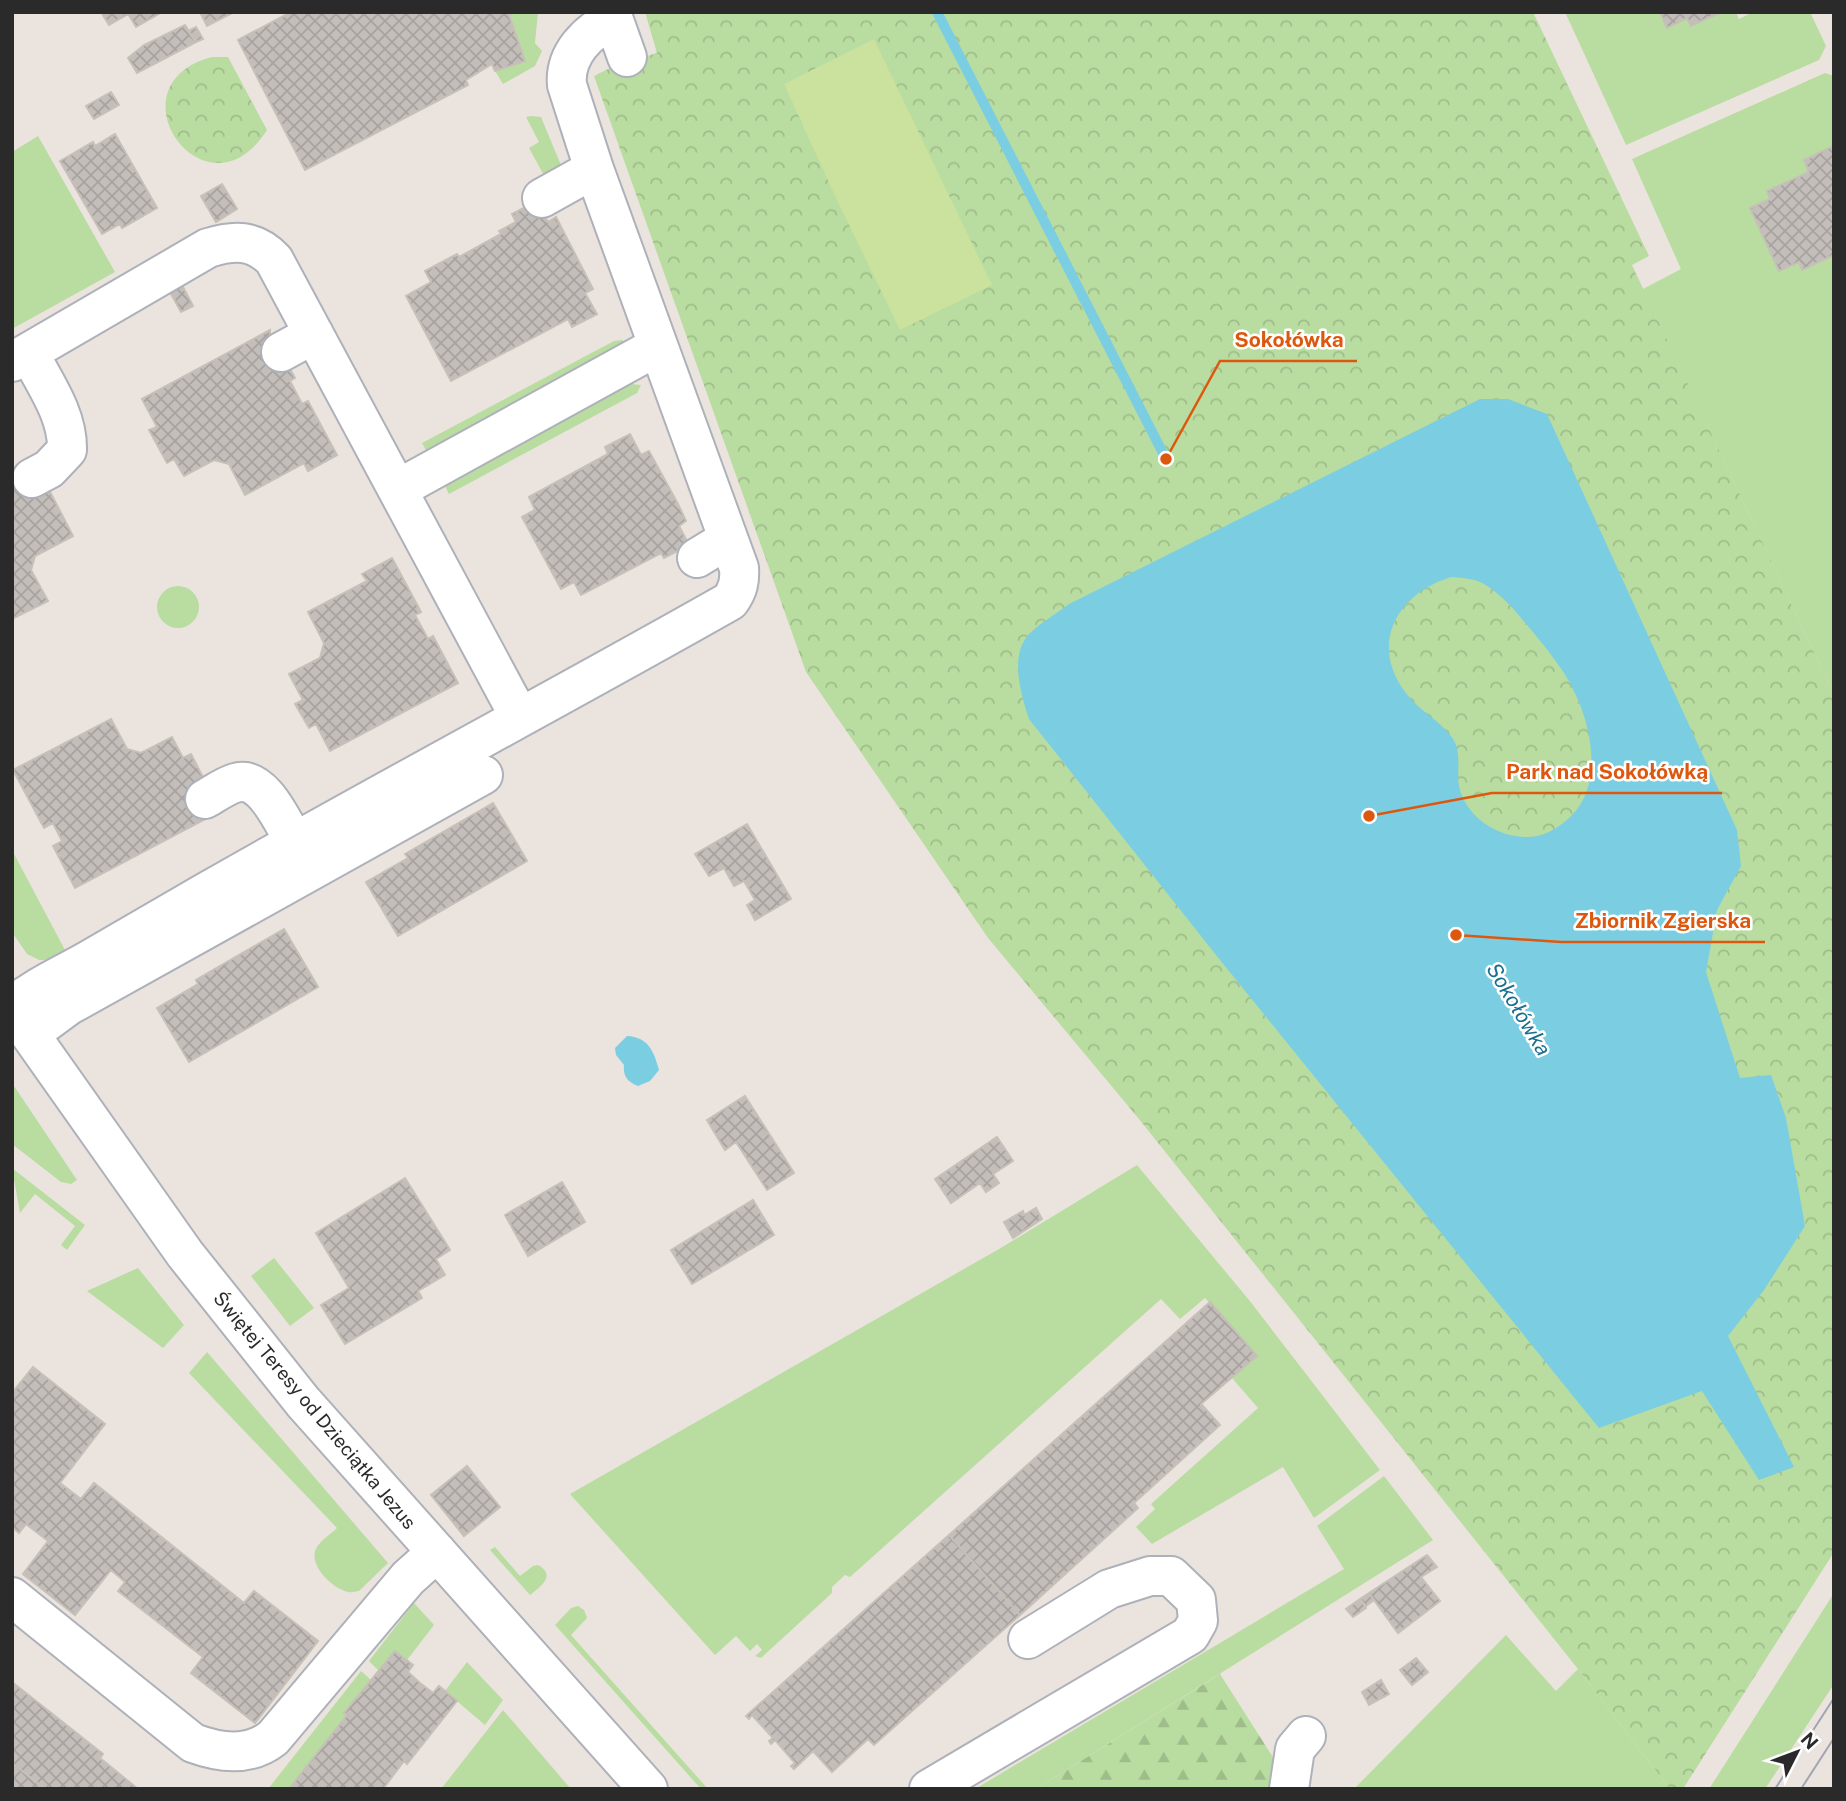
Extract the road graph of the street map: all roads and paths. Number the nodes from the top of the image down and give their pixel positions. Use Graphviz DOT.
graph roads {
  1 [pos="613,16"];
  2 [pos="627,57"];
  3 [pos="593,169"];
  4 [pos="542,198"];
  5 [pos="314,334"];
  6 [pos="658,346"];
  7 [pos="281,352"];
  8 [pos="21,358"];
  9 [pos="32,478"];
  10 [pos="398,489"];
  11 [pos="519,716"];
  12 [pos="483,775"];
  13 [pos="205,799"];
  14 [pos="295,841"];
  15 [pos="18,1016"];
  16 [pos="437,1552"];
  17 [pos="12,1597"];
  18 [pos="1028,1639"];
  19 [pos="1306,1736"];
  20 [pos="648,1789"];
  21 [pos="929,1789"];
  22 [pos="1289,1789"];
  1 -- 2 [label="street"];
  1 -- 3 [label="street"];
  3 -- 4 [label="street"];
  3 -- 6 [label="street"];
  5 -- 7 [label="street"];
  5 -- 8 [label="street"];
  5 -- 10 [label="street"];
  6 -- 10 [label="street"];
  6 -- 11 [label="street"];
  8 -- 9 [label="street"];
  10 -- 11 [label="street"];
  11 -- 14 [label="street"];
  12 -- 15 [label="street"];
  13 -- 14 [label="street"];
  14 -- 15 [label="street"];
  15 -- 16 [label="street, Świętej Teresy od Dzieciątka Jezus"];
  16 -- 17 [label="street"];
  16 -- 20 [label="street, Świętej Teresy od Dzieciątka Jezus"];
  18 -- 21 [label="street"];
  19 -- 22 [label="street"];
}
